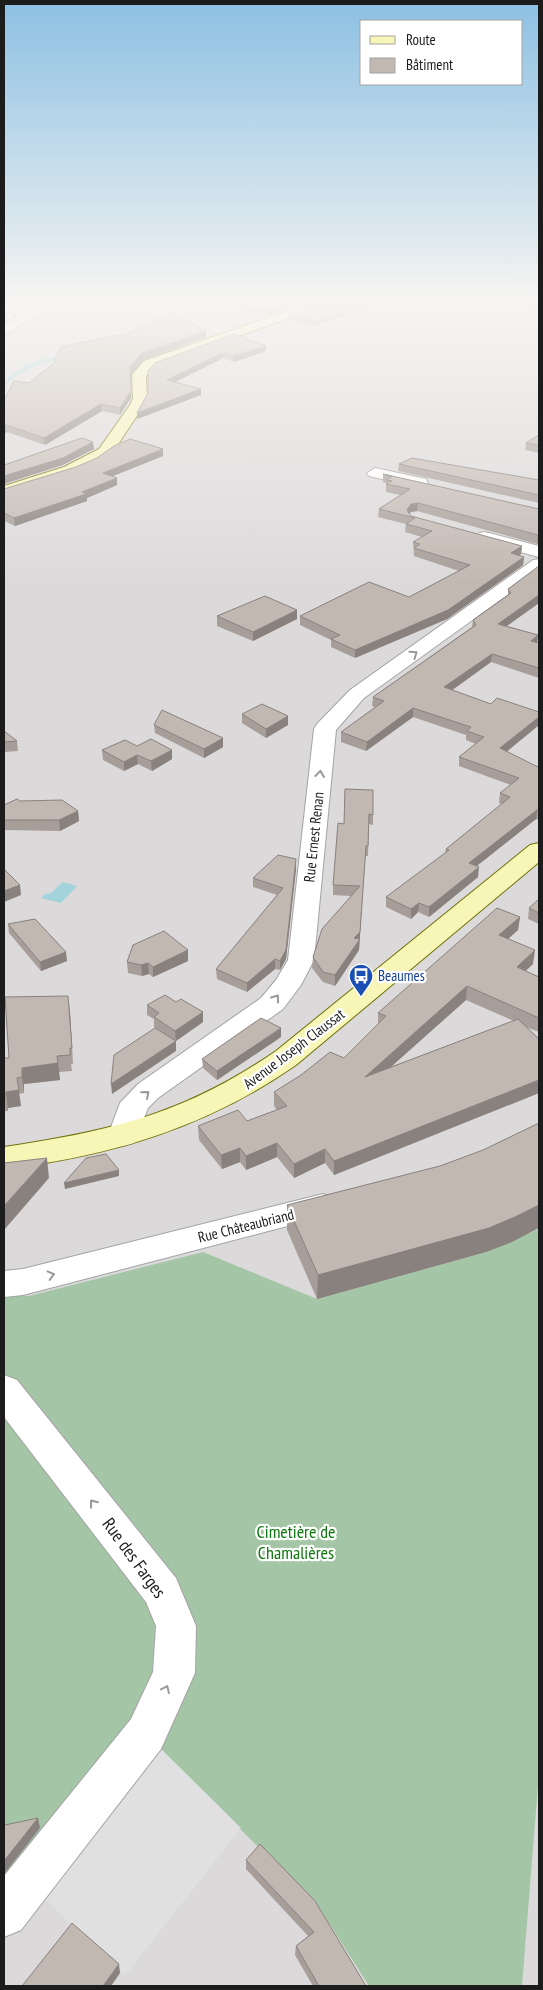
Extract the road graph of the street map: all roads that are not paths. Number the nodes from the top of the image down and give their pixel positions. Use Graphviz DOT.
graph roads {
  1 [pos="140,397"];
  2 [pos="375,473"];
  3 [pos="433,486"];
  4 [pos="4,491"];
  5 [pos="464,531"];
  6 [pos="539,552"];
  7 [pos="539,564"];
  8 [pos="539,850"];
  9 [pos="123,1135"];
  10 [pos="4,1158"];
  11 [pos="348,1199"];
  12 [pos="4,1284"];
  13 [pos="4,1390"];
  14 [pos="4,1913"];
  1 -- 4 [label="main road"];
  2 -- 3 [label="street"];
  5 -- 6 [label="street"];
  9 -- 7 [label="street, Rue Ernest Renan, one-way"];
  8 -- 9 [label="main road, Avenue Joseph Claussat"];
  9 -- 10 [label="main road, Avenue Joseph Claussat"];
  12 -- 11 [label="street, Rue Châteaubriand, one-way"];
  14 -- 13 [label="street, Rue des Farges, one-way"];
}
